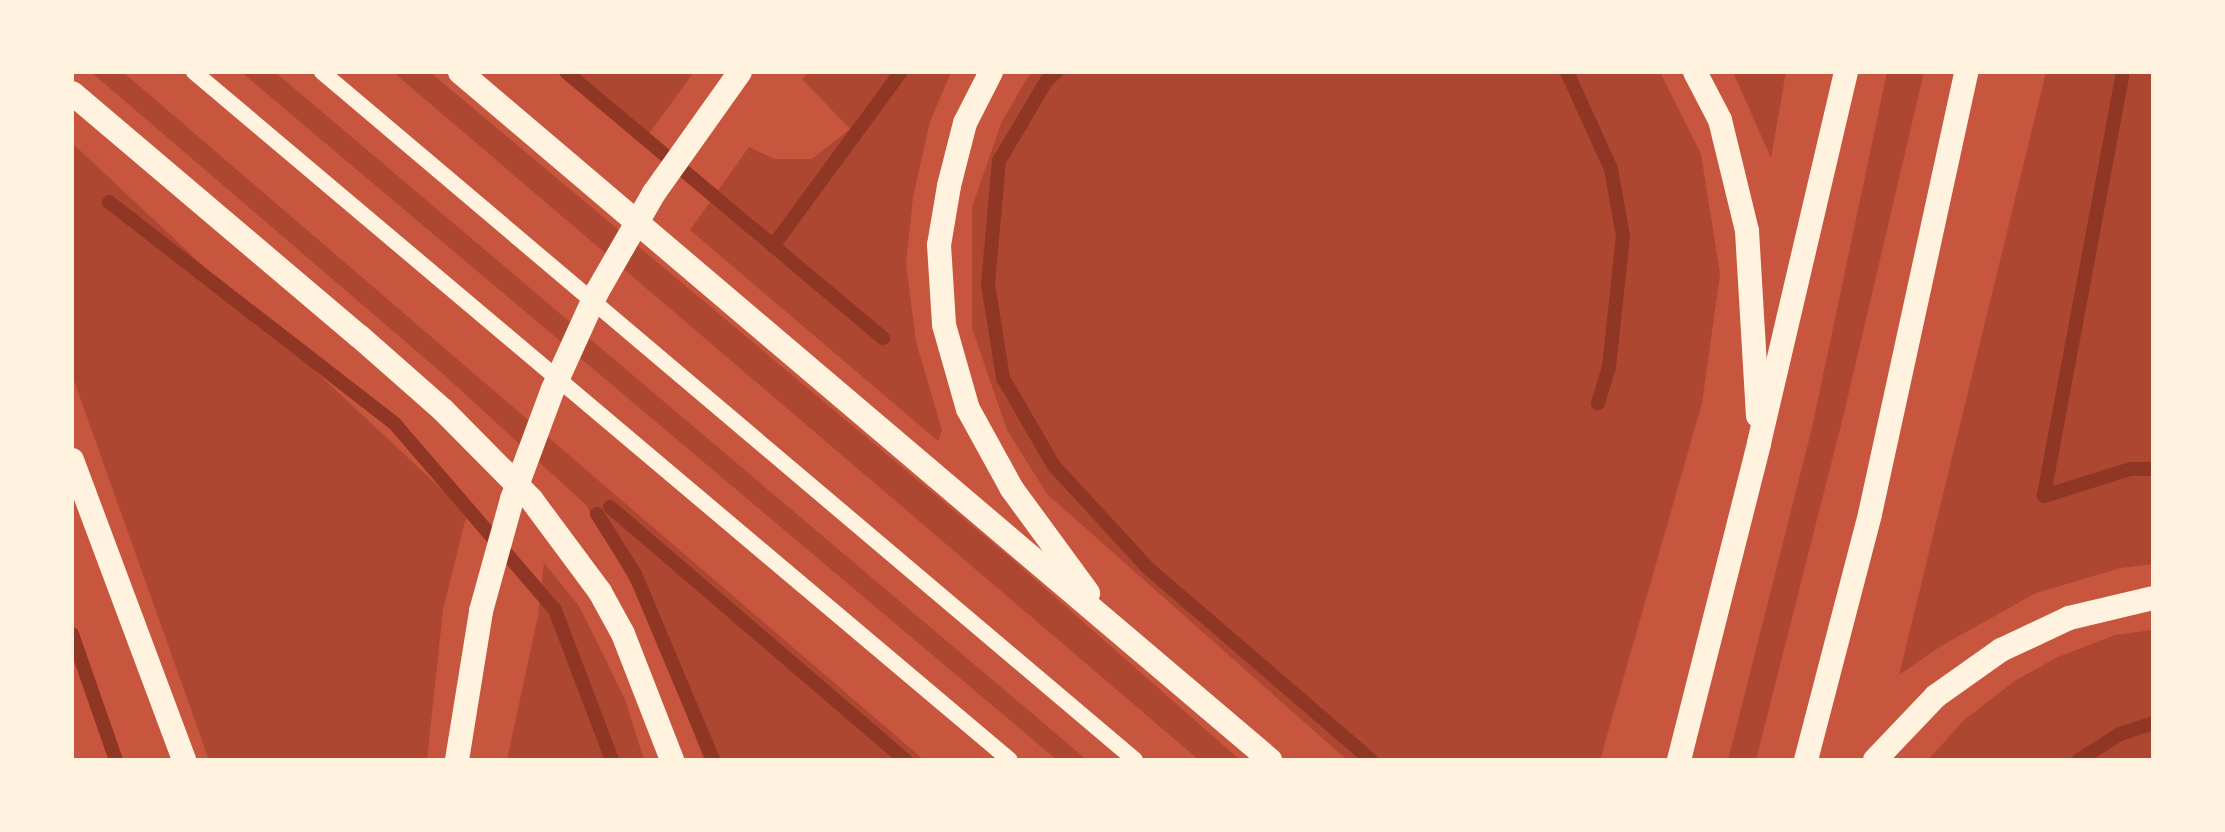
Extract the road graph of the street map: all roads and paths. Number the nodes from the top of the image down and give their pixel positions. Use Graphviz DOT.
graph roads {
  1 [pos="194,72"];
  2 [pos="322,72"];
  3 [pos="460,72"];
  4 [pos="740,72"];
  5 [pos="991,72"];
  6 [pos="1695,72"];
  7 [pos="1846,72"];
  8 [pos="1966,72"];
  9 [pos="72,93"];
  10 [pos="1759,443"];
  11 [pos="72,460"];
  12 [pos="2153,598"];
  13 [pos="1113,627"];
  14 [pos="184,760"];
  15 [pos="457,760"];
  16 [pos="672,760"];
  17 [pos="1010,760"];
  18 [pos="1135,760"];
  19 [pos="1270,760"];
  20 [pos="1679,760"];
  21 [pos="1806,760"];
  22 [pos="1875,760"];
  1 -- 17 [label="main road"];
  2 -- 18 [label="main road"];
  3 -- 13 [label="highway"];
  4 -- 15 [label="highway"];
  5 -- 13 [label="highway"];
  6 -- 10 [label="highway"];
  7 -- 10 [label="highway"];
  8 -- 21 [label="highway"];
  9 -- 16 [label="highway"];
  10 -- 20 [label="highway"];
  11 -- 14 [label="highway"];
  12 -- 22 [label="highway"];
  13 -- 19 [label="highway"];
}
